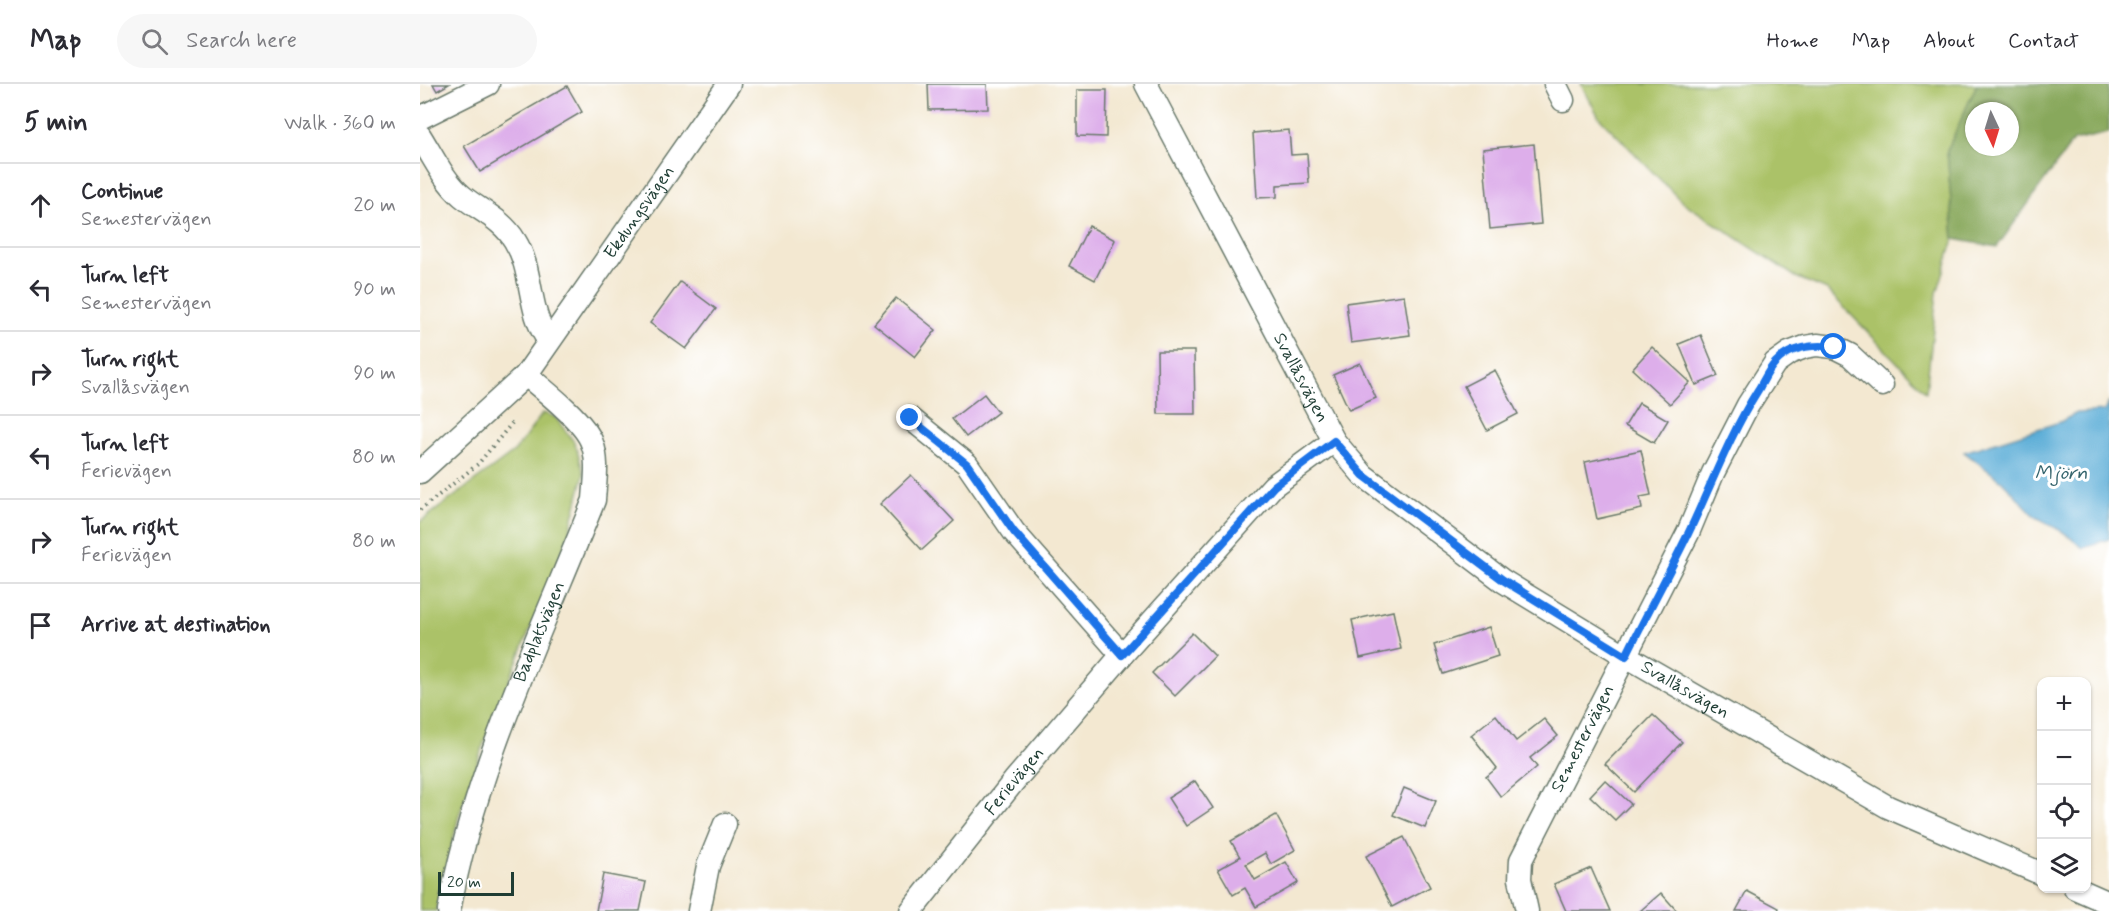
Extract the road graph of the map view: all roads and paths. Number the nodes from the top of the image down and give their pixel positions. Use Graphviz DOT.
graph roads {
  1 [pos="488,84"];
  2 [pos="729,84"];
  3 [pos="1146,84"];
  4 [pos="420,118"];
  5 [pos="420,136"];
  6 [pos="549,341"];
  7 [pos="526,375"];
  8 [pos="1882,385"];
  9 [pos="910,418"];
  10 [pos="1334,441"];
  11 [pos="420,472"];
  12 [pos="1122,655"];
  13 [pos="1626,656"];
  14 [pos="724,824"];
  15 [pos="2037,872"];
  16 [pos="2086,893"];
  17 [pos="2109,903"];
  18 [pos="449,911"];
  19 [pos="699,911"];
  20 [pos="911,911"];
  21 [pos="1527,911"];
  1 -- 4 [label="street"];
  2 -- 6 [label="street, Ekdungsvägen"];
  3 -- 10 [label="street, Svallåsvägen"];
  5 -- 6 [label="street"];
  6 -- 7 [label="street, Ekdungsvägen"];
  7 -- 11 [label="street, Ekdungsvägen"];
  7 -- 18 [label="street, Badplatsvägen"];
  8 -- 13 [label="street, Semestervägen"];
  9 -- 12 [label="street"];
  10 -- 12 [label="street, Ferievägen"];
  10 -- 13 [label="street, Svallåsvägen"];
  12 -- 20 [label="street, Ferievägen"];
  13 -- 15 [label="street, Svallåsvägen"];
  13 -- 21 [label="street, Semestervägen"];
  14 -- 19 [label="street"];
  16 -- 17 [label="street"];
}
